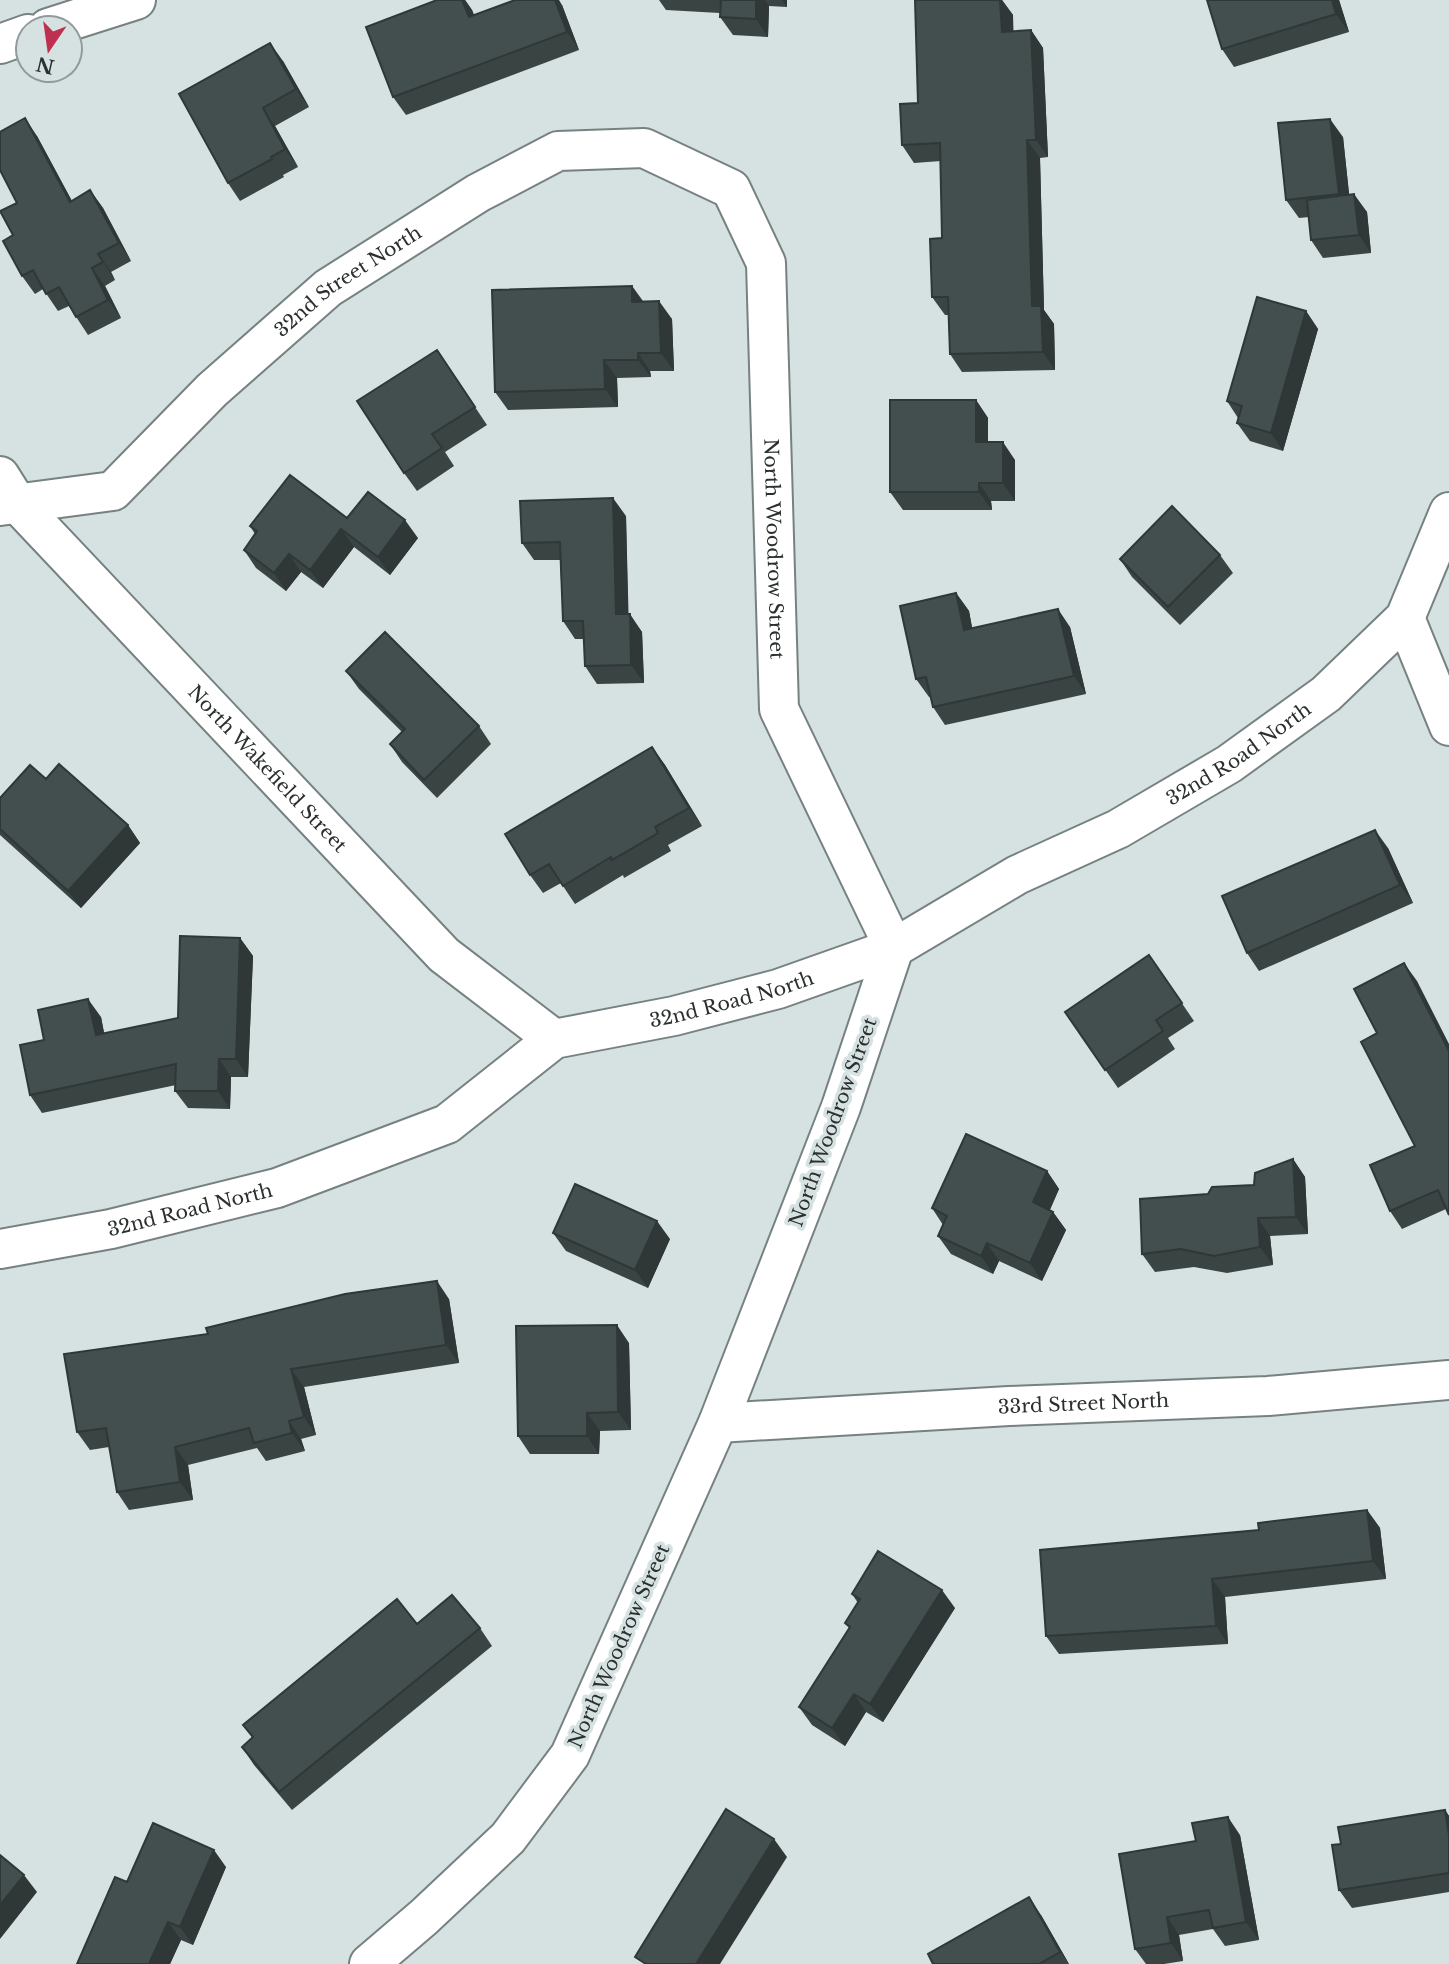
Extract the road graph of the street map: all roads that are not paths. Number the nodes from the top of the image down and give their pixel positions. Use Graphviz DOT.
graph roads {
  1 [pos="136,0"];
  2 [pos="84,17"];
  3 [pos="731,189"];
  4 [pos="6,495"];
  5 [pos="1449,512"];
  6 [pos="1405,618"];
  7 [pos="1449,726"];
  8 [pos="894,948"];
  9 [pos="554,1040"];
  10 [pos="0,1249"];
  11 [pos="1449,1380"];
  12 [pos="718,1423"];
  13 [pos="369,1964"];
  1 -- 2 [label="street"];
  3 -- 4 [label="street, 32nd Street North"];
  3 -- 8 [label="street, North Woodrow Street"];
  4 -- 9 [label="street, North Wakefield Street"];
  5 -- 6 [label="street"];
  6 -- 7 [label="street"];
  6 -- 8 [label="street, 32nd Road North"];
  8 -- 9 [label="street, 32nd Road North"];
  8 -- 12 [label="street, North Woodrow Street"];
  9 -- 10 [label="street, 32nd Road North"];
  11 -- 12 [label="street, 33rd Street North"];
  12 -- 13 [label="street, North Woodrow Street"];
}
